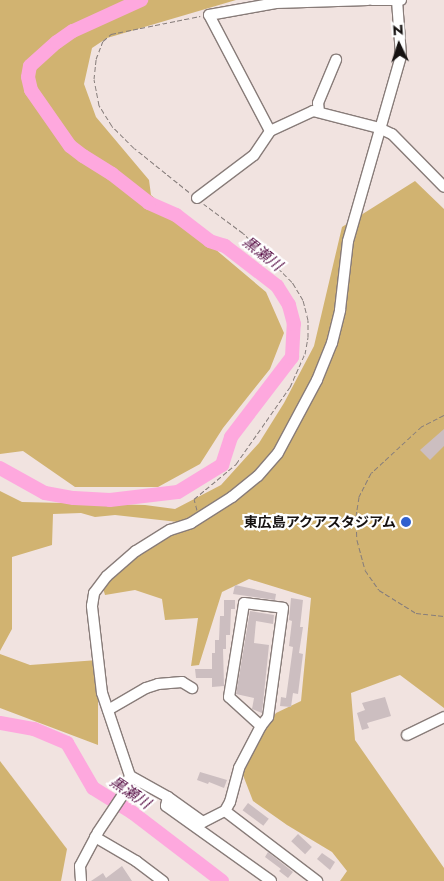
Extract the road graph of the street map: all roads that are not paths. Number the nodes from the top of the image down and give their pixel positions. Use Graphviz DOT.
graph roads {
  1 [pos="370,0"];
  2 [pos="398,0"];
  3 [pos="336,60"];
  4 [pos="319,112"];
  5 [pos="379,128"];
  6 [pos="270,130"];
  7 [pos="444,187"];
  8 [pos="197,198"];
  9 [pos="192,688"];
  10 [pos="108,710"];
  11 [pos="444,716"];
  12 [pos="261,726"];
  13 [pos="407,735"];
  14 [pos="129,778"];
  15 [pos="168,797"];
  16 [pos="225,811"];
  17 [pos="96,835"];
  18 [pos="81,881"];
  19 [pos="163,881"];
  20 [pos="271,881"];
  21 [pos="317,881"];
  1 -- 2 [label="street"];
  1 -- 6 [label="street"];
  2 -- 5 [label="street"];
  3 -- 4 [label="street"];
  4 -- 5 [label="street"];
  4 -- 6 [label="street"];
  5 -- 7 [label="street"];
  5 -- 10 [label="street"];
  6 -- 8 [label="street"];
  9 -- 10 [label="street"];
  10 -- 14 [label="street"];
  11 -- 13 [label="street"];
  12 -- 12 [label="street"];
  12 -- 16 [label="street"];
  14 -- 15 [label="street"];
  14 -- 17 [label="street"];
  15 -- 16 [label="street"];
  15 -- 20 [label="street"];
  16 -- 21 [label="street"];
  17 -- 18 [label="street"];
  17 -- 19 [label="street"];
}
